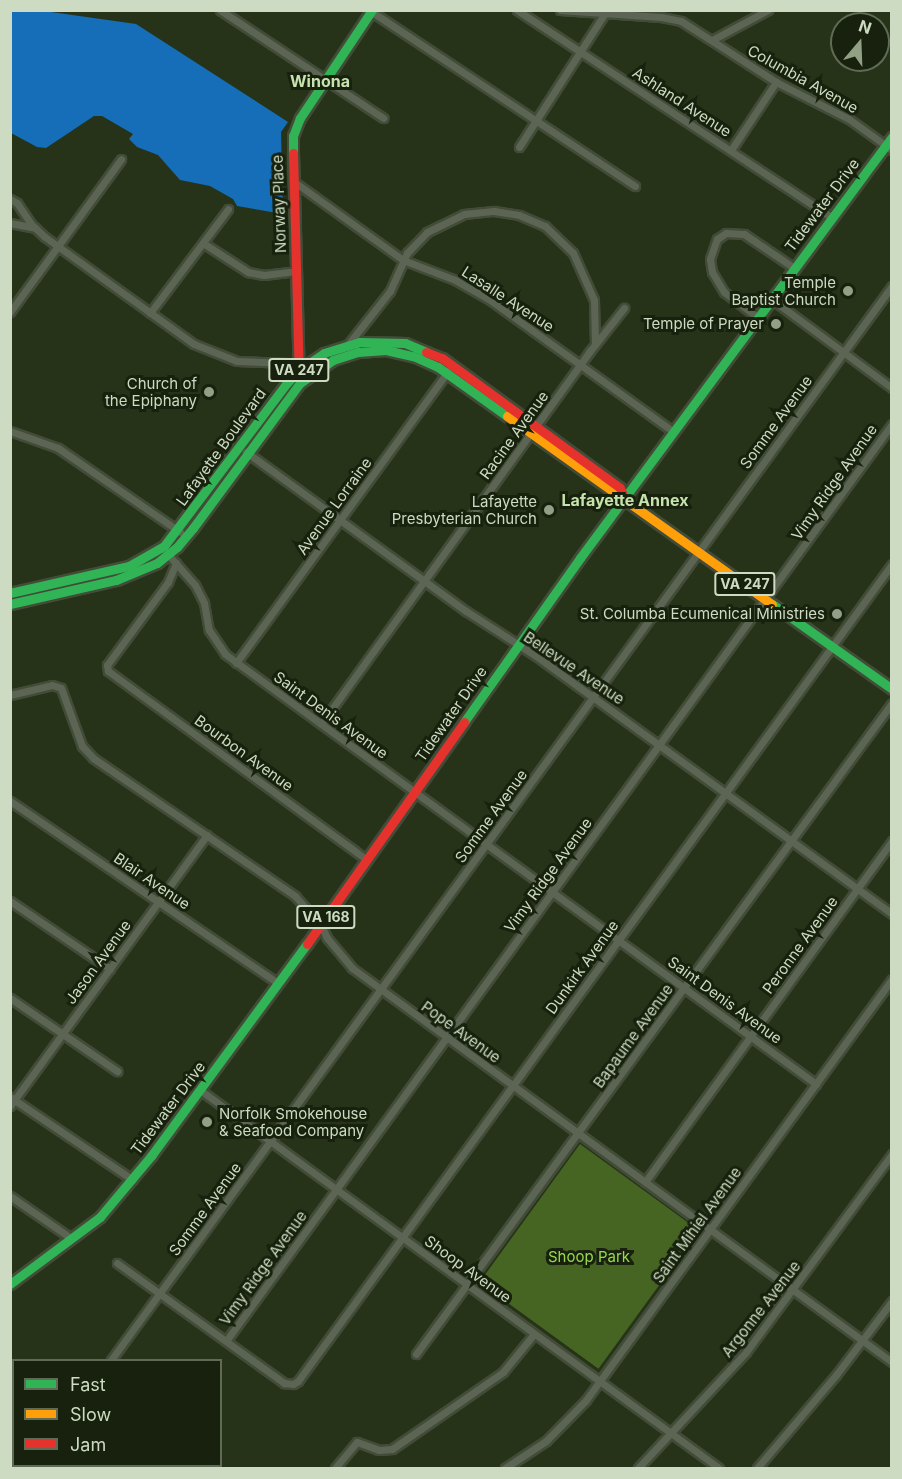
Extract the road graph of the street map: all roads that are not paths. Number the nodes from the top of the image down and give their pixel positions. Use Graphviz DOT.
graph roads {
  1 [pos="220,10"];
  2 [pos="517,10"];
  3 [pos="560,10"];
  4 [pos="768,10"];
  5 [pos="370,11"];
  6 [pos="605,14"];
  7 [pos="712,40"];
  8 [pos="581,52"];
  9 [pos="326,81"];
  10 [pos="776,82"];
  11 [pos="383,118"];
  12 [pos="536,120"];
  13 [pos="891,137"];
  14 [pos="519,147"];
  15 [pos="888,148"];
  16 [pos="731,150"];
  17 [pos="121,159"];
  18 [pos="293,181"];
  19 [pos="635,186"];
  20 [pos="10,199"];
  21 [pos="228,208"];
  22 [pos="832,218"];
  23 [pos="10,223"];
  24 [pos="35,228"];
  25 [pos="203,243"];
  26 [pos="57,246"];
  27 [pos="403,260"];
  28 [pos="794,268"];
  29 [pos="296,271"];
  30 [pos="891,286"];
  31 [pos="770,298"];
  32 [pos="624,308"];
  33 [pos="10,312"];
  34 [pos="150,313"];
  35 [pos="757,317"];
  36 [pos="595,345"];
  37 [pos="346,350"];
  38 [pos="843,352"];
  39 [pos="580,365"];
  40 [pos="450,369"];
  41 [pos="299,370"];
  42 [pos="299,383"];
  43 [pos="891,388"];
  44 [pos="891,424"];
  45 [pos="534,430"];
  46 [pos="10,431"];
  47 [pos="672,431"];
  48 [pos="243,450"];
  49 [pos="624,497"];
  50 [pos="340,520"];
  51 [pos="182,534"];
  52 [pos="161,548"];
  53 [pos="699,551"];
  54 [pos="172,559"];
  55 [pos="891,564"];
  56 [pos="425,582"];
  57 [pos="10,593"];
  58 [pos="766,598"];
  59 [pos="10,604"];
  60 [pos="517,645"];
  61 [pos="831,646"];
  62 [pos="236,663"];
  63 [pos="891,689"];
  64 [pos="10,694"];
  65 [pos="593,697"];
  66 [pos="891,703"];
  67 [pos="321,724"];
  68 [pos="659,744"];
  69 [pos="414,792"];
  70 [pos="725,793"];
  71 [pos="10,801"];
  72 [pos="207,835"];
  73 [pos="791,841"];
  74 [pos="891,841"];
  75 [pos="487,844"];
  76 [pos="366,859"];
  77 [pos="857,889"];
  78 [pos="553,892"];
  79 [pos="10,901"];
  80 [pos="159,902"];
  81 [pos="891,914"];
  82 [pos="321,925"];
  83 [pos="618,940"];
  84 [pos="110,969"];
  85 [pos="891,979"];
  86 [pos="278,983"];
  87 [pos="684,987"];
  88 [pos="381,989"];
  89 [pos="10,998"];
  90 [pos="62,1034"];
  91 [pos="751,1035"];
  92 [pos="446,1038"];
  93 [pos="117,1071"];
  94 [pos="816,1084"];
  95 [pos="513,1086"];
  96 [pos="200,1090"];
  97 [pos="12,1101"];
  98 [pos="578,1134"];
  99 [pos="270,1142"];
  100 [pos="891,1154"];
  101 [pos="133,1180"];
  102 [pos="645,1182"];
  103 [pos="336,1190"];
  104 [pos="10,1196"];
  105 [pos="711,1230"];
  106 [pos="402,1238"];
  107 [pos="72,1239"];
  108 [pos="117,1263"];
  109 [pos="10,1284"];
  110 [pos="468,1286"];
  111 [pos="793,1290"];
  112 [pos="160,1293"];
  113 [pos="891,1301"];
  114 [pos="534,1334"];
  115 [pos="226,1341"];
  116 [pos="863,1341"];
  117 [pos="416,1354"];
  118 [pos="112,1359"];
  119 [pos="891,1362"];
  120 [pos="600,1382"];
  121 [pos="671,1434"];
  122 [pos="335,1468"];
  123 [pos="505,1468"];
  124 [pos="638,1468"];
  125 [pos="719,1468"];
  126 [pos="757,1468"];
  1 -- 9 [label="street"];
  2 -- 8 [label="street, Ashland Avenue"];
  3 -- 6 [label="street, Columbia Avenue"];
  4 -- 7 [label="street"];
  5 -- 9 [label="main road, Norway Place"];
  5 -- 12 [label="street"];
  6 -- 7 [label="street, Columbia Avenue"];
  6 -- 8 [label="street"];
  7 -- 10 [label="street, Columbia Avenue"];
  8 -- 12 [label="street"];
  8 -- 16 [label="street, Ashland Avenue"];
  9 -- 11 [label="street"];
  9 -- 18 [label="main road, Norway Place"];
  10 -- 15 [label="street, Columbia Avenue"];
  10 -- 16 [label="street"];
  12 -- 14 [label="street"];
  12 -- 19 [label="street"];
  13 -- 15 [label="main road, Tidewater Drive / VA 168"];
  15 -- 22 [label="main road, Tidewater Drive / VA 168"];
  16 -- 22 [label="street, Ashland Avenue"];
  17 -- 26 [label="street"];
  18 -- 27 [label="street, Lasalle Avenue"];
  18 -- 29 [label="main road, Norway Place"];
  20 -- 24 [label="street"];
  21 -- 25 [label="street"];
  22 -- 28 [label="main road, Tidewater Drive / VA 168"];
  23 -- 24 [label="street"];
  24 -- 26 [label="street"];
  25 -- 29 [label="street"];
  25 -- 34 [label="street"];
  26 -- 33 [label="street"];
  26 -- 34 [label="street"];
  27 -- 36 [label="street"];
  27 -- 37 [label="street"];
  27 -- 39 [label="street, Lasalle Avenue"];
  28 -- 31 [label="main road, Tidewater Drive / VA 168"];
  28 -- 35 [label="street"];
  29 -- 41 [label="main road, Norway Place"];
  30 -- 38 [label="street, Somme Avenue"];
  31 -- 35 [label="main road, Tidewater Drive / VA 168"];
  31 -- 38 [label="street"];
  32 -- 36 [label="street, Racine Avenue"];
  34 -- 41 [label="street"];
  35 -- 47 [label="main road, Tidewater Drive / VA 168"];
  36 -- 39 [label="street, Racine Avenue"];
  37 -- 40 [label="main road, Lafayette Boulevard / VA 247"];
  37 -- 41 [label="main road, Lafayette Boulevard / VA 247"];
  37 -- 42 [label="main road, Lafayette Boulevard / VA 247"];
  38 -- 43 [label="street"];
  38 -- 53 [label="street, Somme Avenue"];
  39 -- 45 [label="street, Racine Avenue"];
  39 -- 47 [label="street, Lasalle Avenue"];
  40 -- 45 [label="main road, Lafayette Boulevard / VA 247"];
  40 -- 50 [label="street, Avenue Lorraine"];
  41 -- 42 [label="main road, Norway Place"];
  41 -- 48 [label="main road, Lafayette Boulevard / VA 247"];
  42 -- 48 [label="main road, Lafayette Boulevard / VA 247"];
  44 -- 58 [label="street, Vimy Ridge Avenue"];
  45 -- 49 [label="main road, Lafayette Boulevard / VA 247"];
  45 -- 56 [label="street, Racine Avenue"];
  46 -- 51 [label="street"];
  47 -- 49 [label="main road, Tidewater Drive / VA 168"];
  48 -- 50 [label="street, Bellevue Avenue"];
  48 -- 51 [label="main road, Lafayette Boulevard / VA 247"];
  49 -- 53 [label="main road, Lafayette Boulevard / VA 247"];
  49 -- 60 [label="main road, Tidewater Drive / VA 168"];
  50 -- 56 [label="street, Bellevue Avenue"];
  50 -- 62 [label="street, Avenue Lorraine"];
  51 -- 52 [label="main road, Lafayette Boulevard / VA 247"];
  51 -- 54 [label="main road, Lafayette Boulevard / VA 247"];
  52 -- 54 [label="street, Saint Denis Avenue"];
  52 -- 57 [label="main road, Lafayette Boulevard / VA 247"];
  53 -- 58 [label="main road, Lafayette Boulevard / VA 247"];
  53 -- 65 [label="street, Somme Avenue"];
  54 -- 59 [label="main road, Lafayette Boulevard / VA 247"];
  54 -- 62 [label="street, Saint Denis Avenue"];
  54 -- 76 [label="street, Bourbon Avenue"];
  55 -- 61 [label="street, Dunkirk Avenue"];
  56 -- 60 [label="street, Bellevue Avenue"];
  56 -- 67 [label="street, Racine Avenue"];
  58 -- 61 [label="main road, Lafayette Boulevard / VA 247"];
  58 -- 68 [label="street, Vimy Ridge Avenue"];
  60 -- 65 [label="street, Bellevue Avenue"];
  60 -- 69 [label="main road, Tidewater Drive / VA 168"];
  61 -- 63 [label="main road, Lafayette Boulevard / VA 247"];
  61 -- 70 [label="street, Dunkirk Avenue"];
  62 -- 67 [label="street, Saint Denis Avenue"];
  64 -- 72 [label="street, Pope Avenue"];
  65 -- 68 [label="street, Bellevue Avenue"];
  65 -- 75 [label="street, Somme Avenue"];
  66 -- 73 [label="street, Bapaume Avenue"];
  67 -- 69 [label="street, Saint Denis Avenue"];
  68 -- 70 [label="street, Bellevue Avenue"];
  68 -- 78 [label="street, Vimy Ridge Avenue"];
  69 -- 75 [label="street, Saint Denis Avenue"];
  69 -- 76 [label="main road, Tidewater Drive / VA 168"];
  70 -- 73 [label="street, Bellevue Avenue"];
  70 -- 83 [label="street, Dunkirk Avenue"];
  71 -- 80 [label="street, Blair Avenue"];
  72 -- 80 [label="street, Jason Avenue"];
  72 -- 82 [label="street, Pope Avenue"];
  73 -- 77 [label="street, Bellevue Avenue"];
  73 -- 87 [label="street, Bapaume Avenue"];
  74 -- 77 [label="street, Peronne Avenue"];
  75 -- 78 [label="street, Saint Denis Avenue"];
  75 -- 88 [label="street, Somme Avenue"];
  76 -- 82 [label="main road, Tidewater Drive / VA 168"];
  77 -- 81 [label="street, Bellevue Avenue"];
  77 -- 91 [label="street, Peronne Avenue"];
  78 -- 83 [label="street, Saint Denis Avenue"];
  78 -- 92 [label="street, Vimy Ridge Avenue"];
  79 -- 84 [label="street"];
  80 -- 84 [label="street, Jason Avenue"];
  80 -- 86 [label="street, Blair Avenue"];
  82 -- 86 [label="main road, Tidewater Drive / VA 168"];
  82 -- 88 [label="street, Pope Avenue"];
  83 -- 87 [label="street, Saint Denis Avenue"];
  83 -- 95 [label="street, Dunkirk Avenue"];
  84 -- 90 [label="street, Jason Avenue"];
  85 -- 94 [label="street, Saint Mihiel Avenue"];
  86 -- 96 [label="main road, Tidewater Drive / VA 168"];
  87 -- 91 [label="street, Saint Denis Avenue"];
  87 -- 98 [label="street, Bapaume Avenue"];
  88 -- 92 [label="street, Pope Avenue"];
  88 -- 99 [label="street, Somme Avenue"];
  89 -- 90 [label="street"];
  90 -- 93 [label="street"];
  90 -- 97 [label="street, Jason Avenue"];
  91 -- 94 [label="street, Saint Denis Avenue"];
  91 -- 102 [label="street, Peronne Avenue"];
  92 -- 95 [label="street, Pope Avenue"];
  92 -- 103 [label="street, Vimy Ridge Avenue"];
  94 -- 105 [label="street, Saint Mihiel Avenue"];
  95 -- 98 [label="street, Pope Avenue"];
  95 -- 106 [label="street, Dunkirk Avenue"];
  96 -- 99 [label="street, Shoop Avenue"];
  96 -- 101 [label="main road, Tidewater Drive / VA 168"];
  97 -- 101 [label="street"];
  98 -- 102 [label="street, Pope Avenue"];
  98 -- 110 [label="street, Bapaume Avenue"];
  99 -- 103 [label="street, Shoop Avenue"];
  99 -- 112 [label="street, Somme Avenue"];
  100 -- 111 [label="street, Argonne Avenue"];
  101 -- 107 [label="main road, Tidewater Drive / VA 168"];
  102 -- 105 [label="street, Pope Avenue"];
  103 -- 106 [label="street, Shoop Avenue"];
  103 -- 115 [label="street, Vimy Ridge Avenue"];
  104 -- 107 [label="street"];
  105 -- 111 [label="street, Pope Avenue"];
  105 -- 120 [label="street, Saint Mihiel Avenue"];
  106 -- 110 [label="street, Shoop Avenue"];
  106 -- 115 [label="street, Dunkirk Avenue"];
  107 -- 109 [label="main road, Tidewater Drive / VA 168"];
  108 -- 112 [label="street"];
  110 -- 114 [label="street, Shoop Avenue"];
  110 -- 117 [label="street, Bapaume Avenue"];
  111 -- 116 [label="street, Pope Avenue"];
  111 -- 121 [label="street, Argonne Avenue"];
  112 -- 115 [label="street"];
  112 -- 118 [label="street, Somme Avenue"];
  113 -- 116 [label="street"];
  114 -- 120 [label="street, Shoop Avenue"];
  114 -- 122 [label="street"];
  116 -- 119 [label="street, Pope Avenue"];
  116 -- 126 [label="street"];
  120 -- 121 [label="street, Shoop Avenue"];
  120 -- 123 [label="street, Saint Mihiel Avenue"];
  121 -- 124 [label="street, Argonne Avenue"];
  121 -- 125 [label="street, Shoop Avenue"];
}
